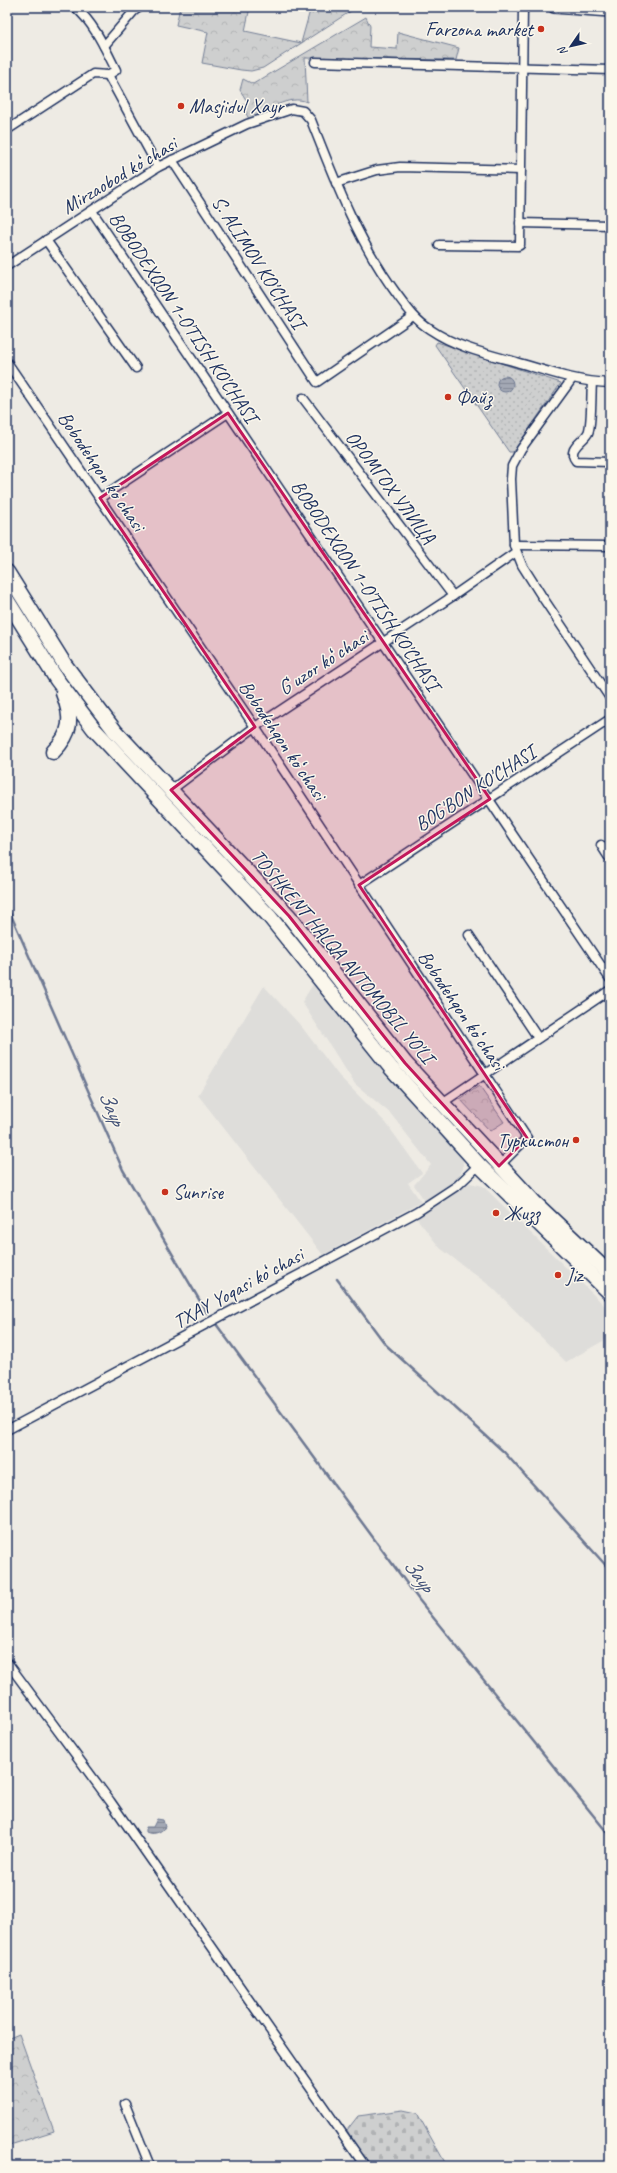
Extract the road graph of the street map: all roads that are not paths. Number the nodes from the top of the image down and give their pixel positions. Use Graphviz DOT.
graph roads {
  1 [pos="75,7"];
  2 [pos="140,7"];
  3 [pos="523,7"];
  4 [pos="554,7"];
  5 [pos="610,11"];
  6 [pos="104,46"];
  7 [pos="315,62"];
  8 [pos="522,68"];
  9 [pos="610,70"];
  10 [pos="108,75"];
  11 [pos="7,130"];
  12 [pos="172,160"];
  13 [pos="158,167"];
  14 [pos="521,170"];
  15 [pos="336,183"];
  16 [pos="92,211"];
  17 [pos="520,223"];
  18 [pos="610,225"];
  19 [pos="46,240"];
  20 [pos="439,245"];
  21 [pos="7,266"];
  22 [pos="413,316"];
  23 [pos="7,362"];
  24 [pos="136,368"];
  25 [pos="572,379"];
  26 [pos="592,383"];
  27 [pos="610,383"];
  28 [pos="303,398"];
  29 [pos="228,413"];
  30 [pos="610,462"];
  31 [pos="100,498"];
  32 [pos="610,546"];
  33 [pos="515,548"];
  34 [pos="7,572"];
  35 [pos="453,596"];
  36 [pos="7,600"];
  37 [pos="384,642"];
  38 [pos="57,680"];
  39 [pos="610,698"];
  40 [pos="610,719"];
  41 [pos="255,727"];
  42 [pos="53,752"];
  43 [pos="171,790"];
  44 [pos="490,799"];
  45 [pos="601,845"];
  46 [pos="610,859"];
  47 [pos="359,885"];
  48 [pos="469,935"];
  49 [pos="610,979"];
  50 [pos="610,990"];
  51 [pos="352,998"];
  52 [pos="341,1007"];
  53 [pos="538,1038"];
  54 [pos="484,1074"];
  55 [pos="442,1103"];
  56 [pos="479,1165"];
  57 [pos="499,1166"];
  58 [pos="610,1274"];
  59 [pos="610,1293"];
  60 [pos="7,1430"];
  61 [pos="7,1662"];
  62 [pos="125,2104"];
  63 [pos="150,2166"];
  64 [pos="365,2166"];
  1 -- 6 [label="street"];
  2 -- 6 [label="street"];
  3 -- 8 [label="street"];
  4 -- 5 [label="main road"];
  6 -- 10 [label="street"];
  7 -- 8 [label="street"];
  8 -- 9 [label="street"];
  8 -- 14 [label="street"];
  10 -- 11 [label="street"];
  10 -- 13 [label="street"];
  12 -- 13 [label="street, Mirzaobod koʻchasi"];
  12 -- 15 [label="street, Mirzaobod koʻchasi"];
  12 -- 22 [label="street, S. ALIMOV KO'CHASI"];
  13 -- 16 [label="street, Mirzaobod koʻchasi"];
  14 -- 15 [label="street"];
  14 -- 17 [label="street"];
  15 -- 22 [label="street"];
  16 -- 19 [label="street, Mirzaobod koʻchasi"];
  16 -- 29 [label="street, BOBODEXQON 1-O'TISH KO'CHASI"];
  17 -- 18 [label="street"];
  17 -- 20 [label="street"];
  19 -- 21 [label="street, Mirzaobod koʻchasi"];
  19 -- 24 [label="street"];
  22 -- 25 [label="street"];
  23 -- 31 [label="street, Bobodehqon koʻchasi"];
  25 -- 26 [label="street"];
  25 -- 33 [label="street"];
  26 -- 27 [label="street"];
  26 -- 30 [label="street"];
  28 -- 35 [label="street, ОРОМГОХ УЛИЦА"];
  29 -- 31 [label="street"];
  29 -- 37 [label="street, BOBODEXQON 1-O'TISH KO'CHASI"];
  31 -- 41 [label="street, Bobodehqon koʻchasi"];
  32 -- 33 [label="street"];
  33 -- 35 [label="street, Gʻuzor koʻchasi"];
  33 -- 39 [label="street"];
  34 -- 43 [label="highway, TOSHKENT HALQA AVTOMOBIL YO'LI"];
  35 -- 37 [label="street, Gʻuzor koʻchasi"];
  36 -- 38 [label="highway, TOSHKENT HALQA AVTOMOBIL YO'LI"];
  37 -- 41 [label="street, Gʻuzor koʻchasi"];
  37 -- 44 [label="street, BOBODEXQON 1-O'TISH KO'CHASI"];
  38 -- 42 [label="highway"];
  38 -- 52 [label="highway, TOSHKENT HALQA AVTOMOBIL YO'LI"];
  40 -- 44 [label="street, BOG'BON KO'CHASI"];
  41 -- 43 [label="street, Gʻuzor koʻchasi"];
  41 -- 47 [label="street, Bobodehqon koʻchasi"];
  43 -- 51 [label="highway, TOSHKENT HALQA AVTOMOBIL YO'LI"];
  44 -- 47 [label="street, BOG'BON KO'CHASI"];
  44 -- 49 [label="street, BOBODEXQON 1-O'TISH KO'CHASI"];
  45 -- 46 [label="street"];
  47 -- 54 [label="street, Bobodehqon koʻchasi"];
  48 -- 53 [label="street"];
  50 -- 53 [label="street"];
  51 -- 52 [label="highway"];
  51 -- 55 [label="highway, TOSHKENT HALQA AVTOMOBIL YO'LI"];
  52 -- 56 [label="highway, TOSHKENT HALQA AVTOMOBIL YO'LI"];
  53 -- 54 [label="street"];
  54 -- 55 [label="street"];
  54 -- 57 [label="street, Bobodehqon koʻchasi"];
  55 -- 57 [label="highway, TOSHKENT HALQA AVTOMOBIL YO'LI"];
  56 -- 59 [label="highway, TOSHKENT HALQA AVTOMOBIL YO'LI"];
  56 -- 60 [label="street, TXAY Yoqasi koʻchasi"];
  57 -- 58 [label="highway, TOSHKENT HALQA AVTOMOBIL YO'LI"];
  61 -- 64 [label="street"];
  62 -- 63 [label="street"];
}
